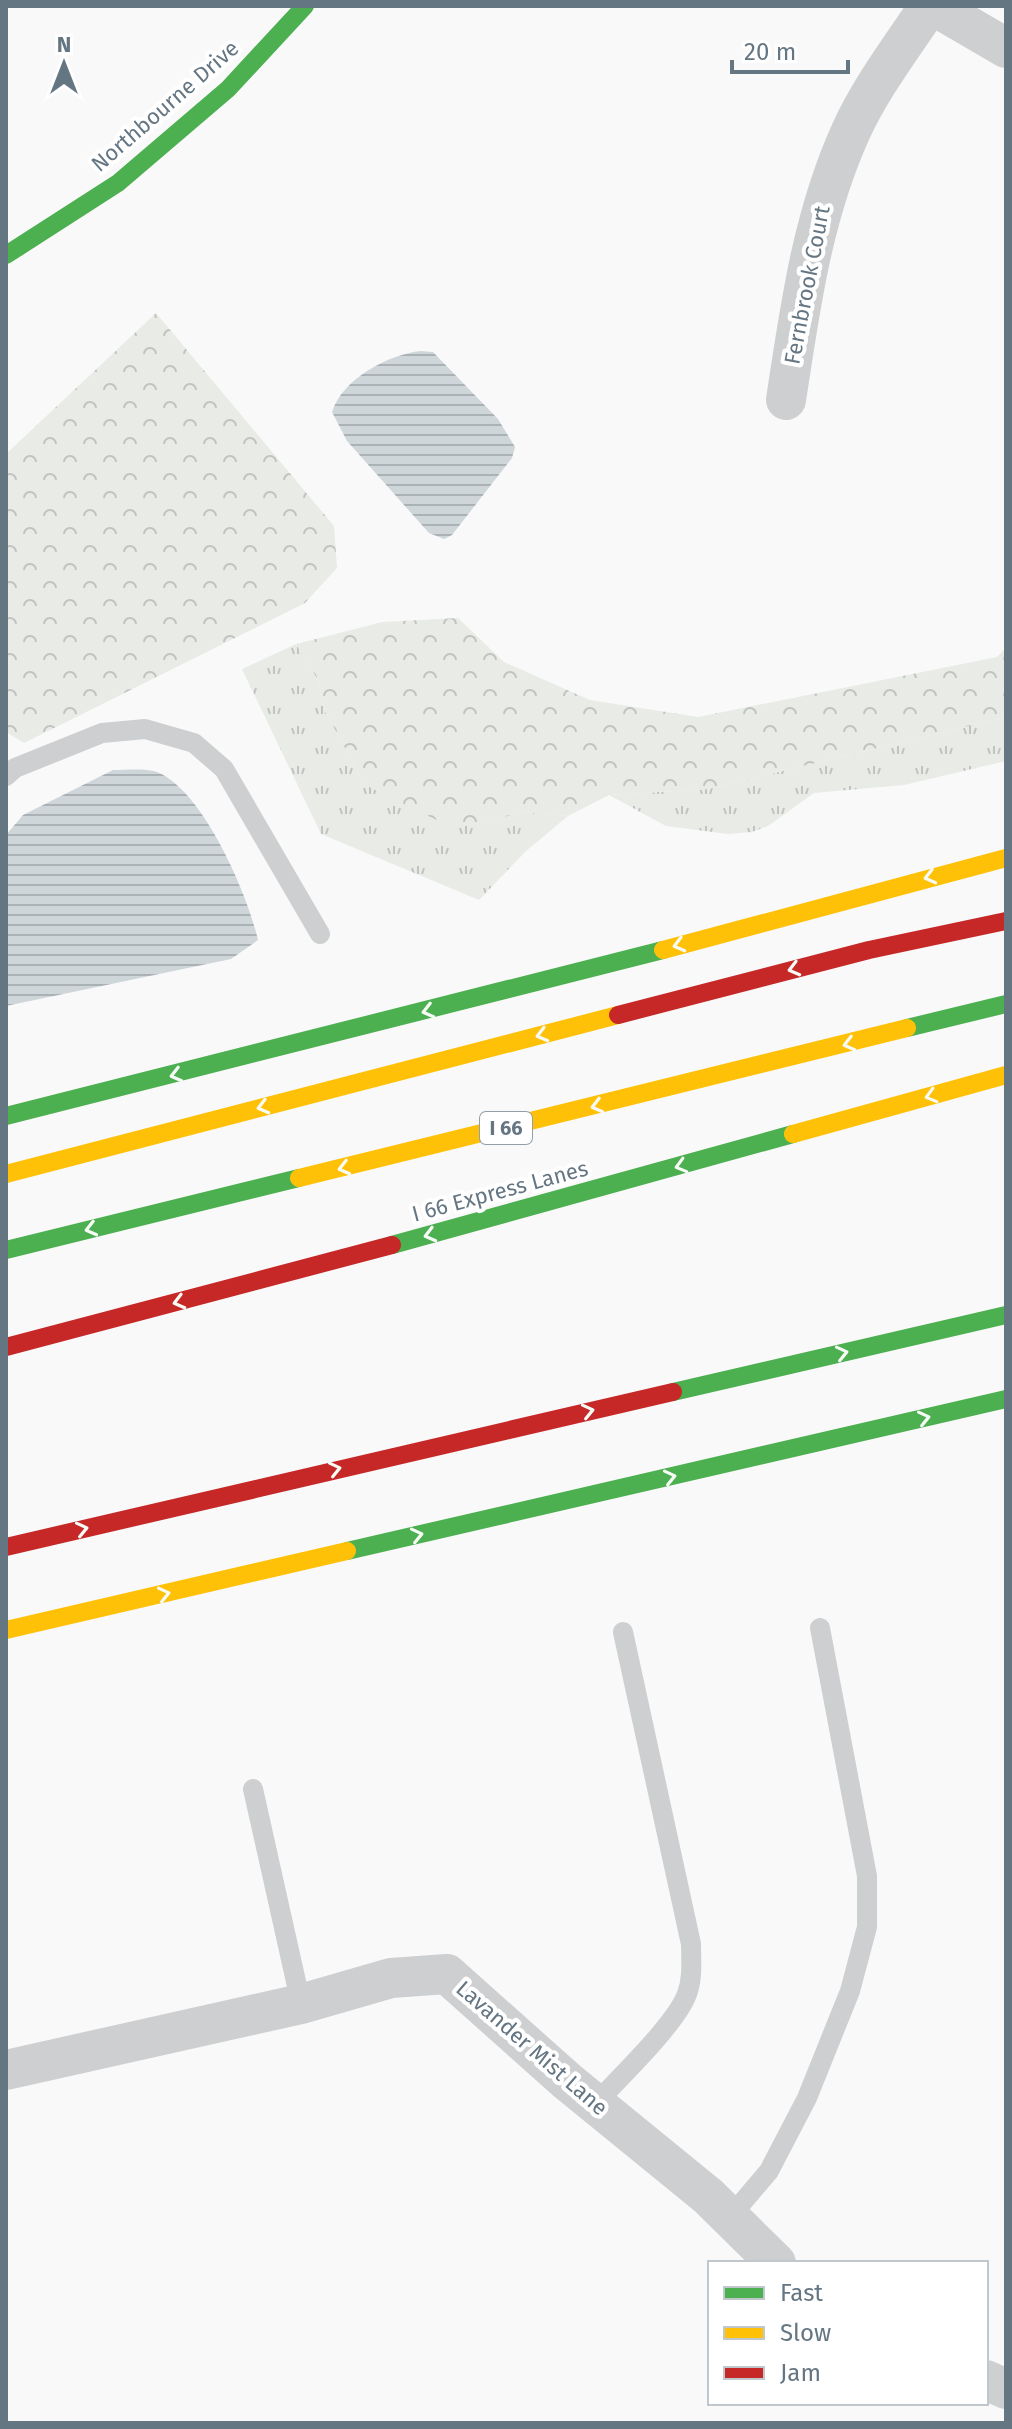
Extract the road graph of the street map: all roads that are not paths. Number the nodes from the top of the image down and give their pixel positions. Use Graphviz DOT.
graph roads {
  1 [pos="305,6"];
  2 [pos="932,6"];
  3 [pos="1006,48"];
  4 [pos="6,255"];
  5 [pos="786,400"];
  6 [pos="6,776"];
  7 [pos="1006,858"];
  8 [pos="1006,921"];
  9 [pos="320,934"];
  10 [pos="1006,1004"];
  11 [pos="1006,1075"];
  12 [pos="6,1116"];
  13 [pos="6,1174"];
  14 [pos="6,1250"];
  15 [pos="1006,1315"];
  16 [pos="6,1347"];
  17 [pos="1006,1399"];
  18 [pos="6,1547"];
  19 [pos="820,1628"];
  20 [pos="6,1630"];
  21 [pos="623,1632"];
  22 [pos="253,1789"];
  23 [pos="301,2004"];
  24 [pos="6,2070"];
  25 [pos="595,2104"];
  26 [pos="730,2217"];
  27 [pos="774,2261"];
  1 -- 4 [label="main road, Northbourne Drive"];
  2 -- 3 [label="street"];
  2 -- 5 [label="street, Fernbrook Court"];
  6 -- 9 [label="lane"];
  7 -- 12 [label="main road, one-way"];
  8 -- 13 [label="main road, one-way"];
  10 -- 14 [label="main road, I 66, one-way"];
  11 -- 16 [label="main road, I 66 Express Lanes, one-way"];
  18 -- 15 [label="main road, one-way"];
  20 -- 17 [label="main road, one-way"];
  19 -- 26 [label="lane"];
  21 -- 25 [label="lane"];
  22 -- 23 [label="lane"];
  23 -- 24 [label="street, Lavander Mist Lane"];
  23 -- 25 [label="street, Lavander Mist Lane"];
  25 -- 26 [label="street, Lavander Mist Lane"];
  26 -- 27 [label="street, Lavander Mist Lane"];
}
